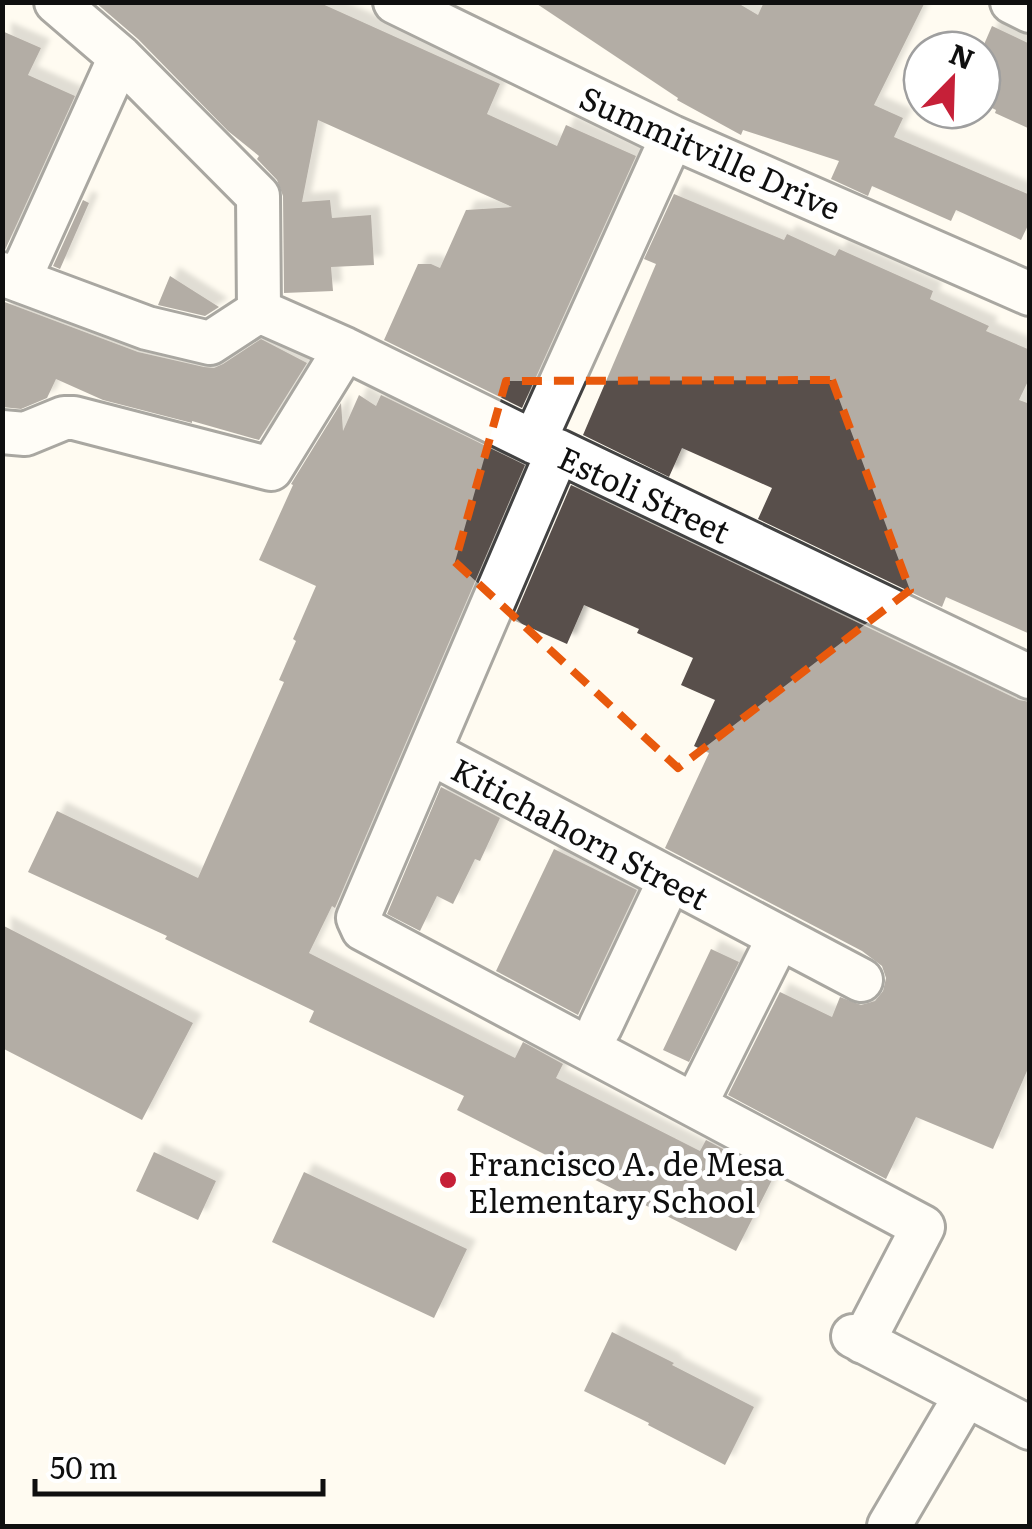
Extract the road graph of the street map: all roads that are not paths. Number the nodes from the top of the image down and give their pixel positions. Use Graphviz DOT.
graph roads {
  1 [pos="56,2"];
  2 [pos="394,2"];
  3 [pos="1012,2"];
  4 [pos="1030,11"];
  5 [pos="120,57"];
  6 [pos="672,137"];
  7 [pos="11,277"];
  8 [pos="1027,286"];
  9 [pos="259,311"];
  10 [pos="345,349"];
  11 [pos="2,432"];
  12 [pos="546,447"];
  13 [pos="1030,677"];
  14 [pos="430,753"];
  15 [pos="670,879"];
  16 [pos="779,937"];
  17 [pos="861,980"];
  18 [pos="600,1027"];
  19 [pos="703,1089"];
  20 [pos="966,1395"];
  21 [pos="1030,1428"];
  22 [pos="888,1526"];
  1 -- 5 [label="street"];
  2 -- 6 [label="street, Summitville Drive"];
  3 -- 4 [label="street"];
  5 -- 7 [label="street"];
  5 -- 9 [label="street"];
  6 -- 8 [label="street, Summitville Drive"];
  6 -- 12 [label="street, Kitichahorn Street"];
  7 -- 9 [label="street"];
  9 -- 10 [label="street, Estoli Street"];
  10 -- 11 [label="street"];
  10 -- 12 [label="street, Estoli Street"];
  12 -- 13 [label="street, Estoli Street"];
  12 -- 14 [label="street, Kitichahorn Street"];
  14 -- 15 [label="street, Kitichahorn Street"];
  14 -- 20 [label="street"];
  15 -- 16 [label="street, Kitichahorn Street"];
  15 -- 18 [label="street"];
  16 -- 17 [label="street, Kitichahorn Street"];
  16 -- 19 [label="street"];
  20 -- 21 [label="street"];
  20 -- 22 [label="street"];
}
